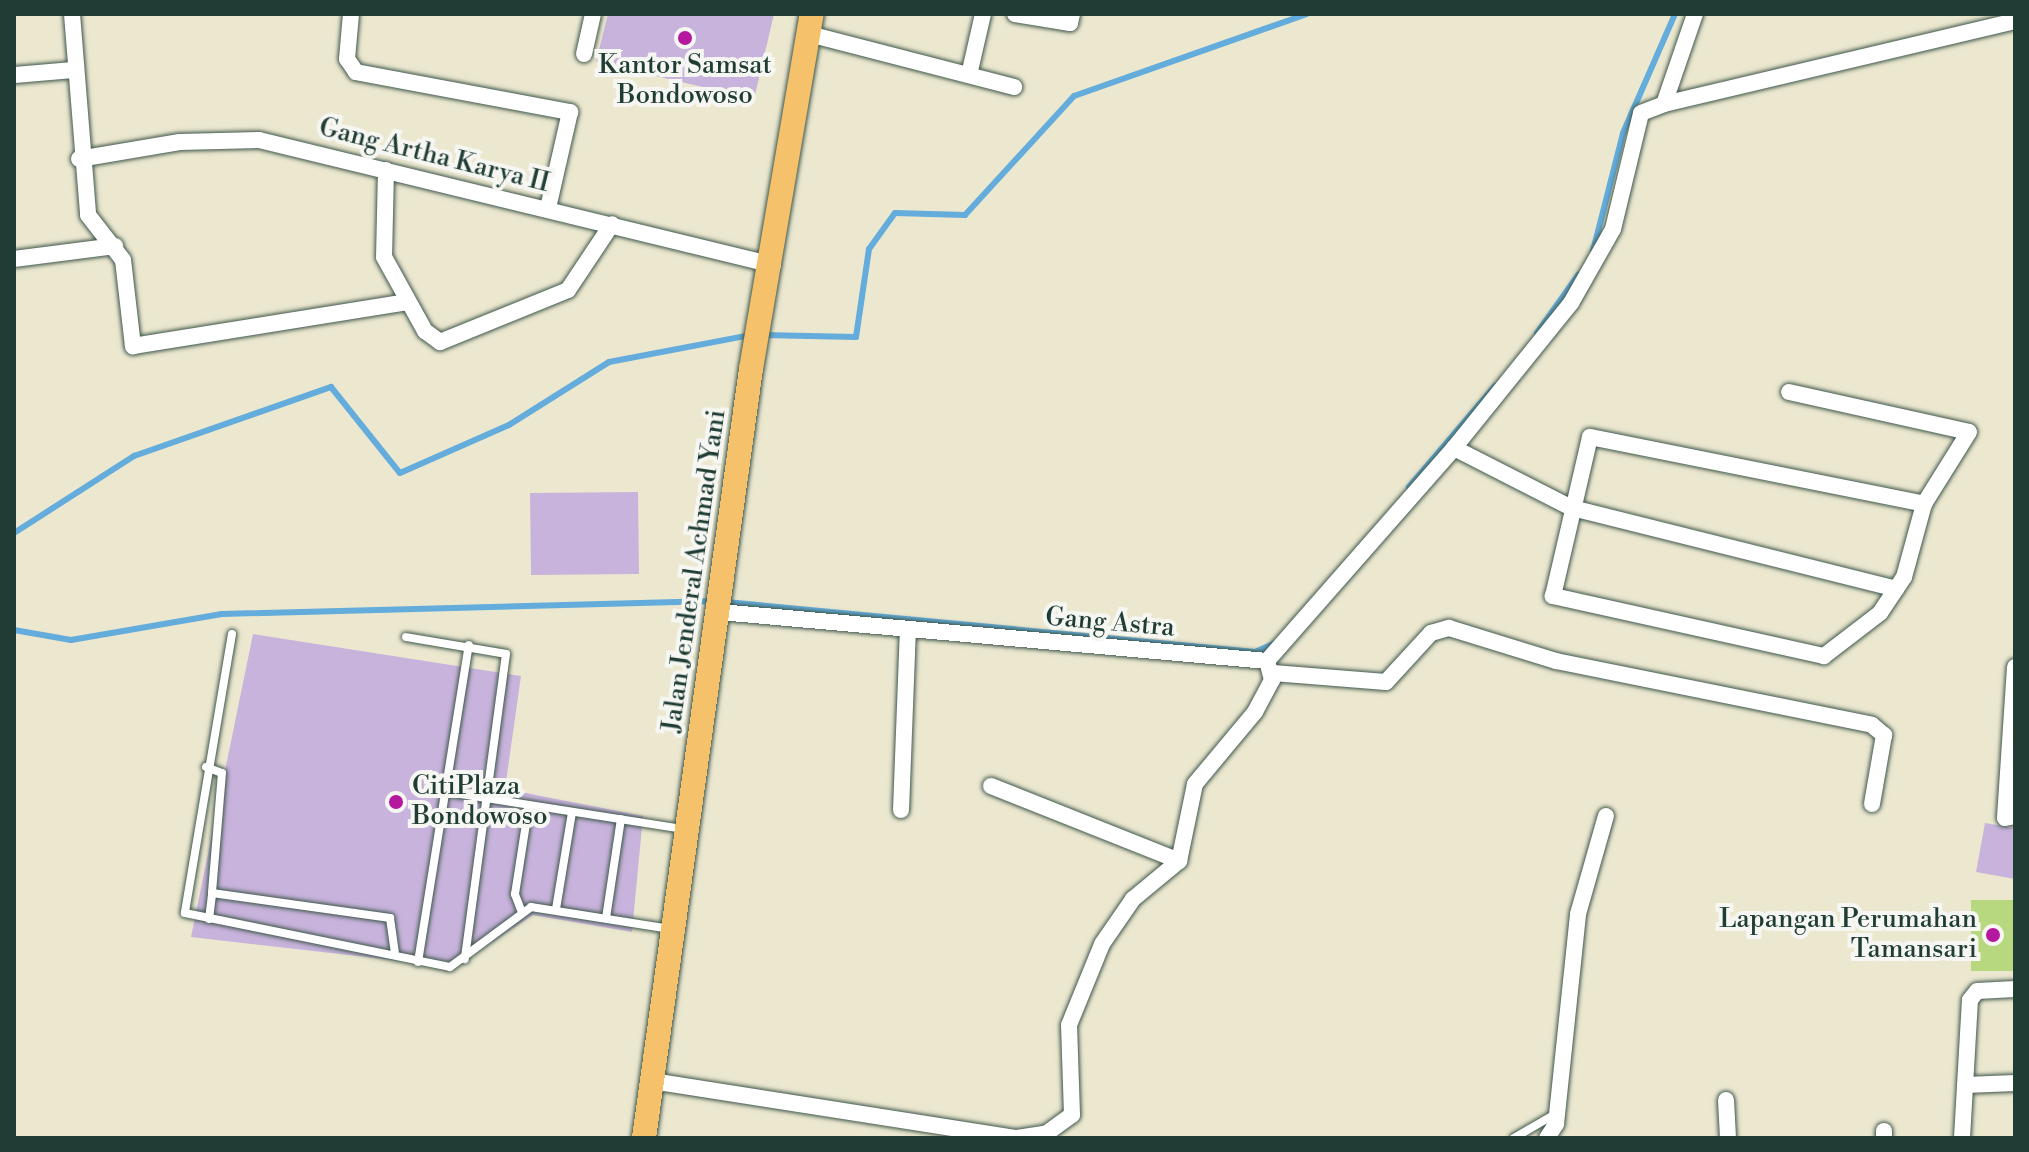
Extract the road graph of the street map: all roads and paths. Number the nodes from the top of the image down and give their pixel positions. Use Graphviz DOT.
graph roads {
  1 [pos="72,14"];
  2 [pos="351,14"];
  3 [pos="593,14"];
  4 [pos="983,14"];
  5 [pos="1015,14"];
  6 [pos="1072,14"];
  7 [pos="1695,14"];
  8 [pos="2015,21"];
  9 [pos="810,24"];
  10 [pos="584,54"];
  11 [pos="74,70"];
  12 [pos="14,75"];
  13 [pos="969,75"];
  14 [pos="1014,87"];
  15 [pos="1664,104"];
  16 [pos="79,159"];
  17 [pos="386,170"];
  18 [pos="548,208"];
  19 [pos="612,224"];
  20 [pos="115,246"];
  21 [pos="14,259"];
  22 [pos="773,265"];
  23 [pos="408,302"];
  24 [pos="1789,392"];
  25 [pos="1454,448"];
  26 [pos="1924,504"];
  27 [pos="1572,508"];
  28 [pos="1896,589"];
  29 [pos="721,600"];
  30 [pos="908,630"];
  31 [pos="232,634"];
  32 [pos="406,637"];
  33 [pos="469,645"];
  34 [pos="1270,667"];
  35 [pos="2015,667"];
  36 [pos="206,767"];
  37 [pos="991,786"];
  38 [pos="447,792"];
  39 [pos="485,797"];
  40 [pos="1872,804"];
  41 [pos="529,805"];
  42 [pos="901,810"];
  43 [pos="572,812"];
  44 [pos="1606,816"];
  45 [pos="2015,816"];
  46 [pos="621,819"];
  47 [pos="687,830"];
  48 [pos="1179,861"];
  49 [pos="212,893"];
  50 [pos="556,909"];
  51 [pos="521,910"];
  52 [pos="606,918"];
  53 [pos="209,919"];
  54 [pos="670,929"];
  55 [pos="395,952"];
  56 [pos="465,960"];
  57 [pos="418,962"];
  58 [pos="2015,989"];
  59 [pos="652,1081"];
  60 [pos="2015,1083"];
  61 [pos="1965,1085"];
  62 [pos="1726,1100"];
  63 [pos="1558,1113"];
  64 [pos="644,1138"];
  65 [pos="1514,1138"];
  66 [pos="1547,1138"];
  67 [pos="1728,1138"];
  68 [pos="1962,1138"];
  1 -- 11 [label="street"];
  2 -- 18 [label="street"];
  3 -- 10 [label="street"];
  4 -- 13 [label="street"];
  5 -- 6 [label="street"];
  7 -- 15 [label="street"];
  8 -- 15 [label="street"];
  9 -- 13 [label="street"];
  9 -- 22 [label="main road, Jalan Jenderal Achmad Yani"];
  11 -- 12 [label="street"];
  11 -- 16 [label="street"];
  13 -- 14 [label="street"];
  15 -- 25 [label="street"];
  16 -- 17 [label="street, Gang Artha Karya II"];
  16 -- 20 [label="street"];
  17 -- 18 [label="street, Gang Artha Karya II"];
  17 -- 23 [label="street"];
  18 -- 19 [label="street, Gang Artha Karya II"];
  19 -- 22 [label="street, Gang Artha Karya II"];
  19 -- 23 [label="street"];
  20 -- 21 [label="street"];
  20 -- 23 [label="street"];
  22 -- 29 [label="main road, Jalan Jenderal Achmad Yani"];
  24 -- 26 [label="street"];
  25 -- 27 [label="street"];
  25 -- 34 [label="street"];
  26 -- 27 [label="street"];
  26 -- 28 [label="street"];
  27 -- 28 [label="street"];
  27 -- 28 [label="street"];
  29 -- 30 [label="street, Gang Astra"];
  29 -- 47 [label="main road, Jalan Jenderal Achmad Yani"];
  30 -- 34 [label="street, Gang Astra"];
  30 -- 42 [label="street"];
  31 -- 36 [label="lane"];
  32 -- 33 [label="lane"];
  33 -- 38 [label="lane"];
  33 -- 39 [label="lane"];
  34 -- 40 [label="street, Gang Astra"];
  34 -- 48 [label="street"];
  35 -- 45 [label="street"];
  36 -- 49 [label="lane"];
  36 -- 53 [label="lane"];
  37 -- 48 [label="street"];
  38 -- 39 [label="lane"];
  38 -- 57 [label="lane"];
  39 -- 41 [label="lane"];
  39 -- 56 [label="lane"];
  41 -- 43 [label="lane"];
  41 -- 51 [label="lane"];
  43 -- 46 [label="lane"];
  43 -- 50 [label="lane"];
  44 -- 63 [label="street"];
  46 -- 47 [label="lane"];
  46 -- 52 [label="lane"];
  47 -- 54 [label="main road, Jalan Jenderal Achmad Yani"];
  48 -- 59 [label="street"];
  49 -- 53 [label="lane"];
  49 -- 55 [label="lane"];
  50 -- 51 [label="lane"];
  50 -- 52 [label="lane"];
  51 -- 56 [label="lane"];
  52 -- 54 [label="lane"];
  53 -- 55 [label="lane"];
  54 -- 59 [label="main road, Jalan Jenderal Achmad Yani"];
  55 -- 57 [label="lane"];
  56 -- 57 [label="lane"];
  58 -- 61 [label="street"];
  59 -- 64 [label="main road, Jalan Jenderal Achmad Yani"];
  60 -- 61 [label="street"];
  61 -- 68 [label="street"];
  62 -- 67 [label="street"];
  63 -- 65 [label="lane"];
  63 -- 66 [label="street"];
}
